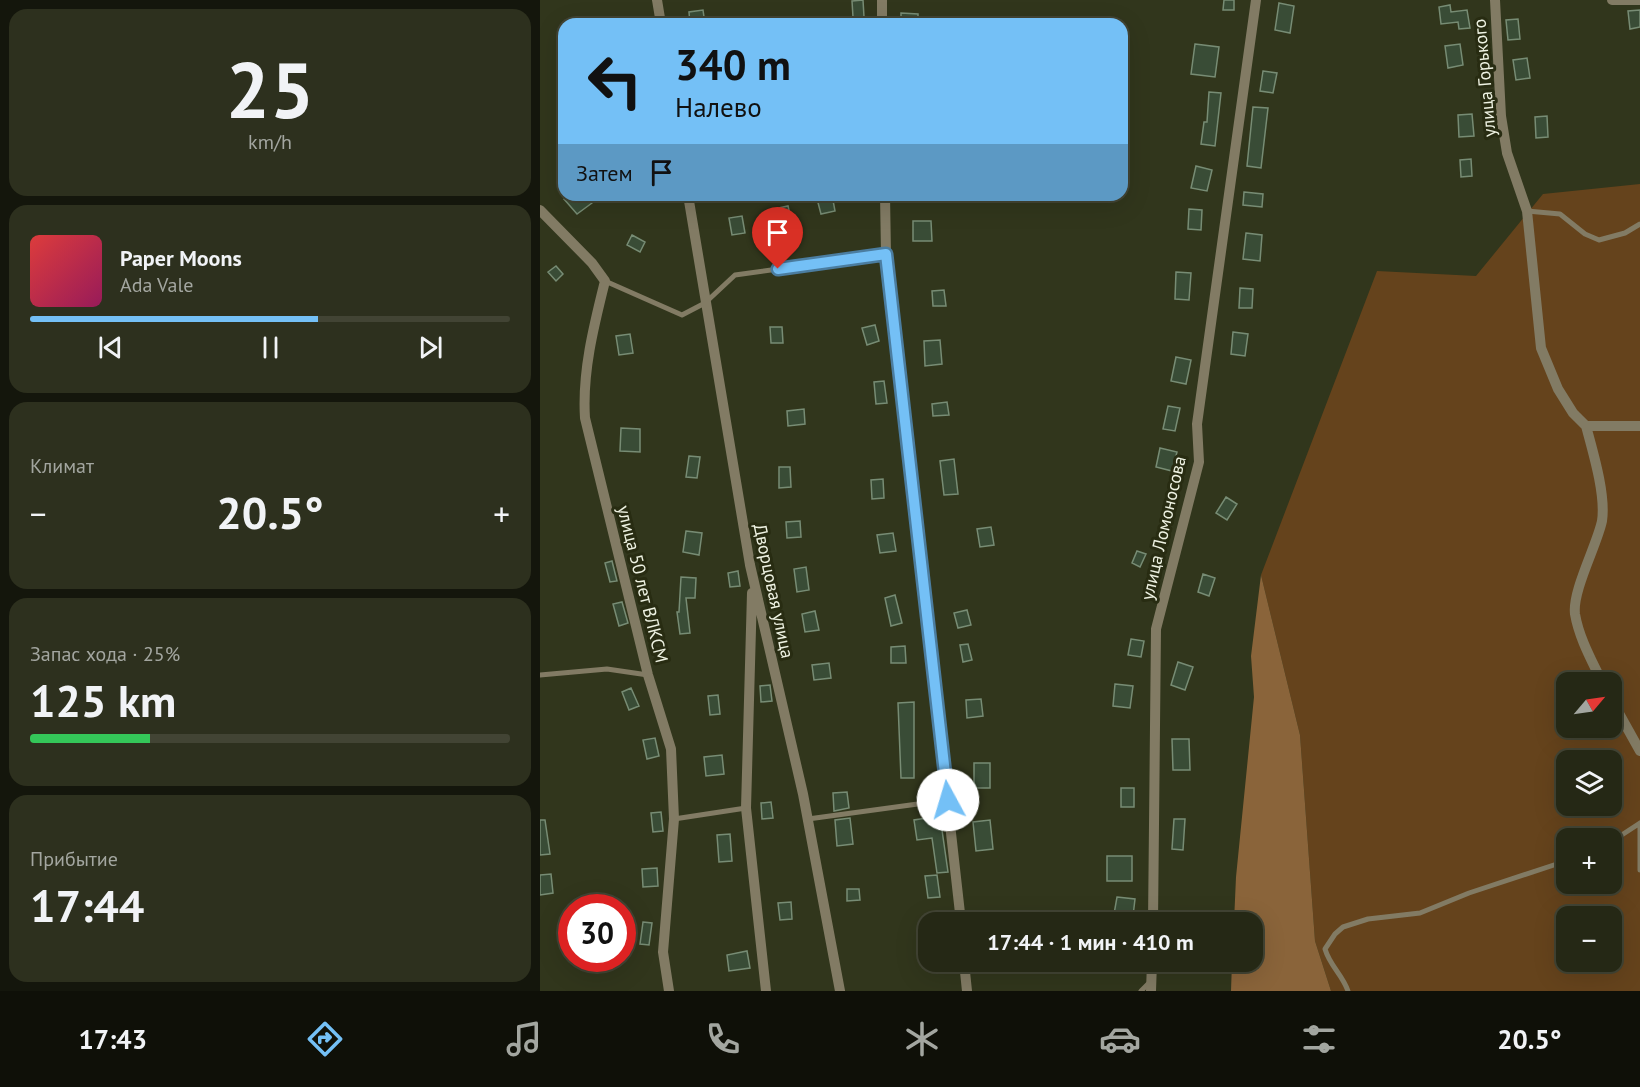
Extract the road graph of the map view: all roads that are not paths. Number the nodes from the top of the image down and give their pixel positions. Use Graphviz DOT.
graph roads {
  1 [pos="657,0"];
  2 [pos="882,0"];
  3 [pos="1256,0"];
  4 [pos="1494,0"];
  5 [pos="1612,0"];
  6 [pos="1628,0"];
  7 [pos="1640,0"];
  8 [pos="659,18"];
  9 [pos="882,18"];
  10 [pos="689,201"];
  11 [pos="885,201"];
  12 [pos="540,210"];
  13 [pos="1527,211"];
  14 [pos="1640,224"];
  15 [pos="886,254"];
  16 [pos="605,280"];
  17 [pos="705,303"];
  18 [pos="1586,426"];
  19 [pos="1640,426"];
  20 [pos="753,577"];
  21 [pos="1597,672"];
  22 [pos="540,675"];
  23 [pos="648,675"];
  24 [pos="1622,719"];
  25 [pos="1640,751"];
  26 [pos="948,800"];
  27 [pos="746,808"];
  28 [pos="674,819"];
  29 [pos="808,819"];
  30 [pos="1640,823"];
  31 [pos="1622,835"];
  32 [pos="1556,864"];
  33 [pos="1640,870"];
  34 [pos="960,912"];
  35 [pos="1153,912"];
  36 [pos="965,972"];
  37 [pos="1151,986"];
  38 [pos="669,991"];
  39 [pos="766,991"];
  40 [pos="840,991"];
  41 [pos="967,991"];
  42 [pos="1141,991"];
  43 [pos="1348,991"];
  1 -- 8 [label="street"];
  2 -- 9 [label="street"];
  3 -- 35 [label="street, улица Ломоносова"];
  4 -- 13 [label="street, улица Горького"];
  5 -- 6 [label="street"];
  6 -- 7 [label="street"];
  10 -- 17 [label="street, Дворцовая улица"];
  11 -- 15 [label="street"];
  12 -- 16 [label="street"];
  13 -- 14 [label="lane"];
  13 -- 18 [label="street, улица Горького"];
  15 -- 17 [label="lane"];
  15 -- 26 [label="street"];
  16 -- 17 [label="lane"];
  16 -- 23 [label="street, улица 50 лет ВЛКСМ"];
  17 -- 20 [label="street, Дворцовая улица"];
  18 -- 19 [label="street"];
  18 -- 21 [label="street"];
  20 -- 27 [label="street"];
  20 -- 29 [label="street, Дворцовая улица"];
  22 -- 23 [label="lane"];
  23 -- 28 [label="street, улица 50 лет ВЛКСМ"];
  24 -- 25 [label="street"];
  26 -- 29 [label="lane"];
  26 -- 34 [label="street"];
  27 -- 28 [label="lane"];
  27 -- 39 [label="street"];
  28 -- 38 [label="street, улица 50 лет ВЛКСМ"];
  29 -- 40 [label="street, Дворцовая улица"];
  30 -- 31 [label="lane"];
  30 -- 33 [label="lane"];
  32 -- 43 [label="lane"];
  36 -- 41 [label="street"];
  37 -- 42 [label="lane"];
}
